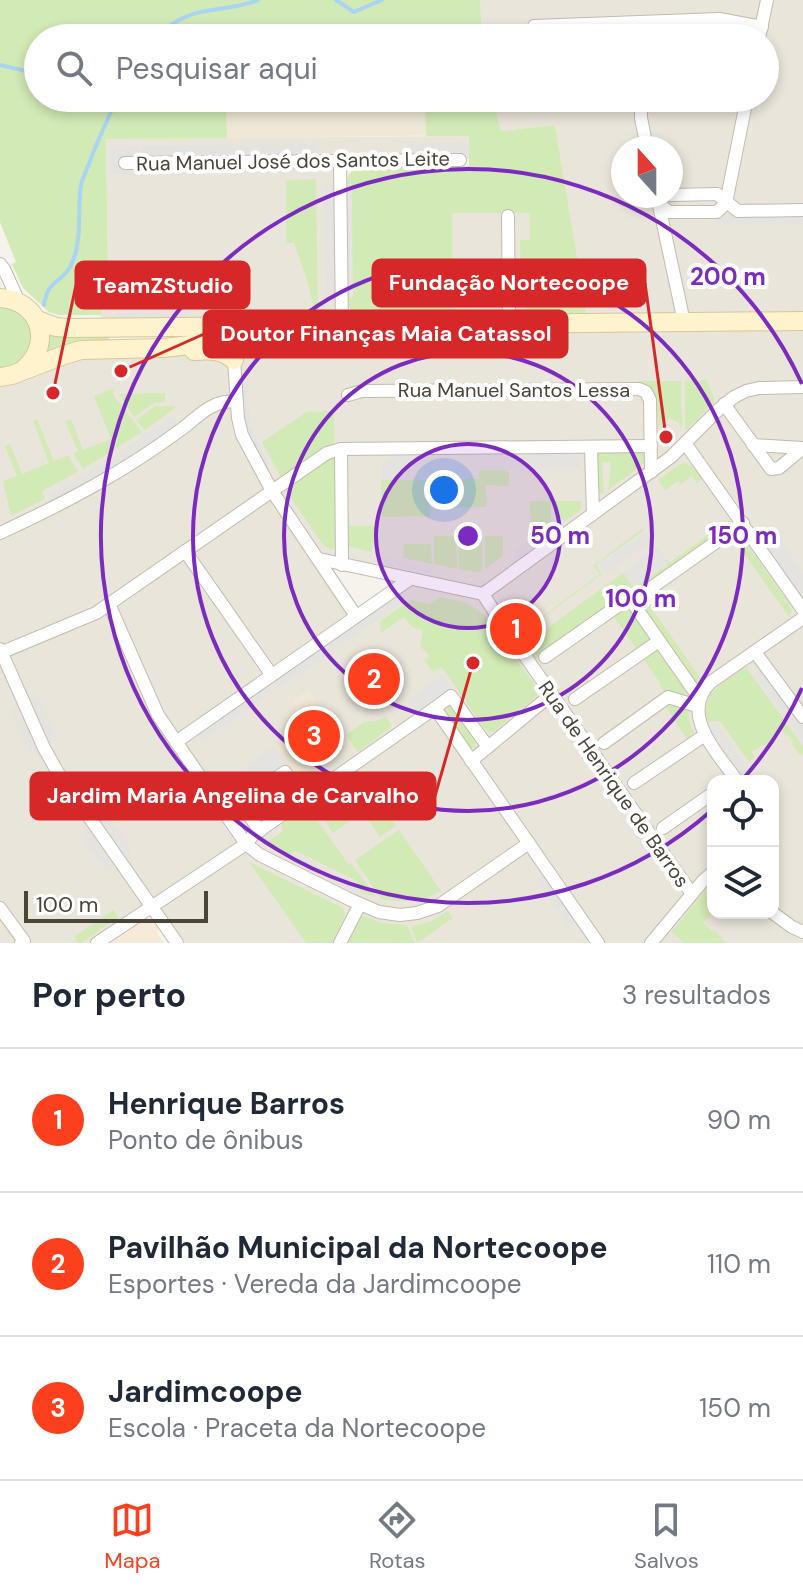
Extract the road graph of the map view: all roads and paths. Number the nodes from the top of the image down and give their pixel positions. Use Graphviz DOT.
graph roads {
  1 [pos="767,0"];
  2 [pos="638,22"];
  3 [pos="586,24"];
  4 [pos="735,24"];
  5 [pos="762,24"];
  6 [pos="641,112"];
  7 [pos="744,112"];
  8 [pos="645,136"];
  9 [pos="460,160"];
  10 [pos="340,161"];
  11 [pos="125,163"];
  12 [pos="726,203"];
  13 [pos="665,208"];
  14 [pos="667,208"];
  15 [pos="803,210"];
  16 [pos="508,216"];
  17 [pos="0,264"];
  18 [pos="0,298"];
  19 [pos="19,302"];
  20 [pos="37,320"];
  21 [pos="803,321"];
  22 [pos="684,322"];
  23 [pos="509,324"];
  24 [pos="269,326"];
  25 [pos="342,326"];
  26 [pos="218,327"];
  27 [pos="163,348"];
  28 [pos="236,357"];
  29 [pos="19,372"];
  30 [pos="0,377"];
  31 [pos="803,387"];
  32 [pos="348,395"];
  33 [pos="236,401"];
  34 [pos="724,404"];
  35 [pos="685,443"];
  36 [pos="753,445"];
  37 [pos="651,446"];
  38 [pos="591,447"];
  39 [pos="803,448"];
  40 [pos="341,449"];
  41 [pos="651,472"];
  42 [pos="272,491"];
  43 [pos="593,514"];
  44 [pos="743,523"];
  45 [pos="0,533"];
  46 [pos="185,551"];
  47 [pos="319,559"];
  48 [pos="342,565"];
  49 [pos="410,579"];
  50 [pos="483,594"];
  51 [pos="630,599"];
  52 [pos="109,604"];
  53 [pos="803,610"];
  54 [pos="356,616"];
  55 [pos="803,618"];
  56 [pos="659,641"];
  57 [pos="0,652"];
  58 [pos="755,652"];
  59 [pos="545,657"];
  60 [pos="271,674"];
  61 [pos="552,694"];
  62 [pos="575,699"];
  63 [pos="697,699"];
  64 [pos="435,708"];
  65 [pos="803,717"];
  66 [pos="705,735"];
  67 [pos="176,742"];
  68 [pos="604,743"];
  69 [pos="488,747"];
  70 [pos="471,761"];
  71 [pos="731,775"];
  72 [pos="634,783"];
  73 [pos="707,797"];
  74 [pos="305,799"];
  75 [pos="663,828"];
  76 [pos="260,831"];
  77 [pos="529,843"];
  78 [pos="246,844"];
  79 [pos="707,878"];
  80 [pos="692,894"];
  81 [pos="360,904"];
  82 [pos="151,907"];
  83 [pos="0,908"];
  84 [pos="779,917"];
  85 [pos="803,932"];
  86 [pos="595,942"];
  87 [pos="21,943"];
  88 [pos="97,943"];
  89 [pos="177,943"];
  90 [pos="340,943"];
  91 [pos="651,943"];
  1 -- 5 [label="street"];
  2 -- 3 [label="street"];
  2 -- 4 [label="street"];
  6 -- 8 [label="street"];
  7 -- 12 [label="street"];
  9 -- 10 [label="street, Rua Manuel José dos Santos Leite"];
  10 -- 11 [label="street, Rua Manuel José dos Santos Leite"];
  10 -- 25 [label="street"];
  12 -- 14 [label="street"];
  12 -- 15 [label="street"];
  13 -- 22 [label="street"];
  16 -- 23 [label="street"];
  17 -- 19 [label="street"];
  18 -- 19 [label="main road"];
  19 -- 20 [label="main road"];
  20 -- 26 [label="main road"];
  20 -- 29 [label="main road"];
  21 -- 22 [label="main road"];
  22 -- 23 [label="main road"];
  23 -- 25 [label="main road"];
  24 -- 25 [label="main road"];
  24 -- 26 [label="main road"];
  24 -- 28 [label="street"];
  26 -- 27 [label="main road"];
  26 -- 28 [label="street"];
  27 -- 28 [label="main road"];
  27 -- 29 [label="main road"];
  28 -- 33 [label="street"];
  29 -- 30 [label="main road"];
  31 -- 34 [label="street"];
  32 -- 37 [label="street, Rua Manuel Santos Lessa"];
  33 -- 42 [label="street"];
  33 -- 45 [label="street"];
  34 -- 35 [label="street"];
  34 -- 36 [label="street"];
  35 -- 41 [label="street"];
  35 -- 44 [label="street"];
  36 -- 39 [label="street"];
  36 -- 39 [label="street"];
  37 -- 38 [label="street"];
  37 -- 41 [label="street, Rua Manuel Santos Lessa"];
  38 -- 40 [label="street"];
  38 -- 43 [label="street"];
  40 -- 42 [label="street"];
  40 -- 48 [label="street"];
  41 -- 43 [label="street"];
  42 -- 46 [label="street"];
  42 -- 47 [label="street"];
  43 -- 50 [label="street"];
  44 -- 51 [label="street"];
  44 -- 53 [label="street"];
  46 -- 52 [label="street"];
  46 -- 60 [label="street"];
  47 -- 48 [label="street"];
  47 -- 54 [label="street"];
  48 -- 49 [label="street"];
  49 -- 50 [label="street"];
  49 -- 54 [label="street"];
  50 -- 61 [label="street, Rua de Henrique de Barros"];
  51 -- 56 [label="street"];
  51 -- 59 [label="street"];
  52 -- 57 [label="street"];
  52 -- 67 [label="street"];
  54 -- 60 [label="street"];
  55 -- 58 [label="street"];
  56 -- 62 [label="street"];
  56 -- 63 [label="street"];
  57 -- 82 [label="street"];
  58 -- 63 [label="street"];
  58 -- 65 [label="street"];
  60 -- 67 [label="street"];
  61 -- 69 [label="street"];
  61 -- 80 [label="street, Rua de Henrique de Barros"];
  63 -- 66 [label="street"];
  63 -- 68 [label="street"];
  64 -- 69 [label="street"];
  64 -- 70 [label="street"];
  64 -- 74 [label="street"];
  66 -- 71 [label="street"];
  66 -- 72 [label="street"];
  67 -- 78 [label="street"];
  69 -- 70 [label="street"];
  70 -- 77 [label="street"];
  73 -- 75 [label="street"];
  74 -- 76 [label="street"];
  74 -- 76 [label="street"];
  76 -- 78 [label="street"];
  77 -- 81 [label="street"];
  77 -- 86 [label="street"];
  78 -- 81 [label="street"];
  78 -- 82 [label="street"];
  79 -- 80 [label="street"];
  80 -- 91 [label="street"];
  81 -- 90 [label="street"];
  82 -- 88 [label="street"];
  82 -- 89 [label="street"];
  83 -- 87 [label="street"];
  84 -- 85 [label="street"];
}
